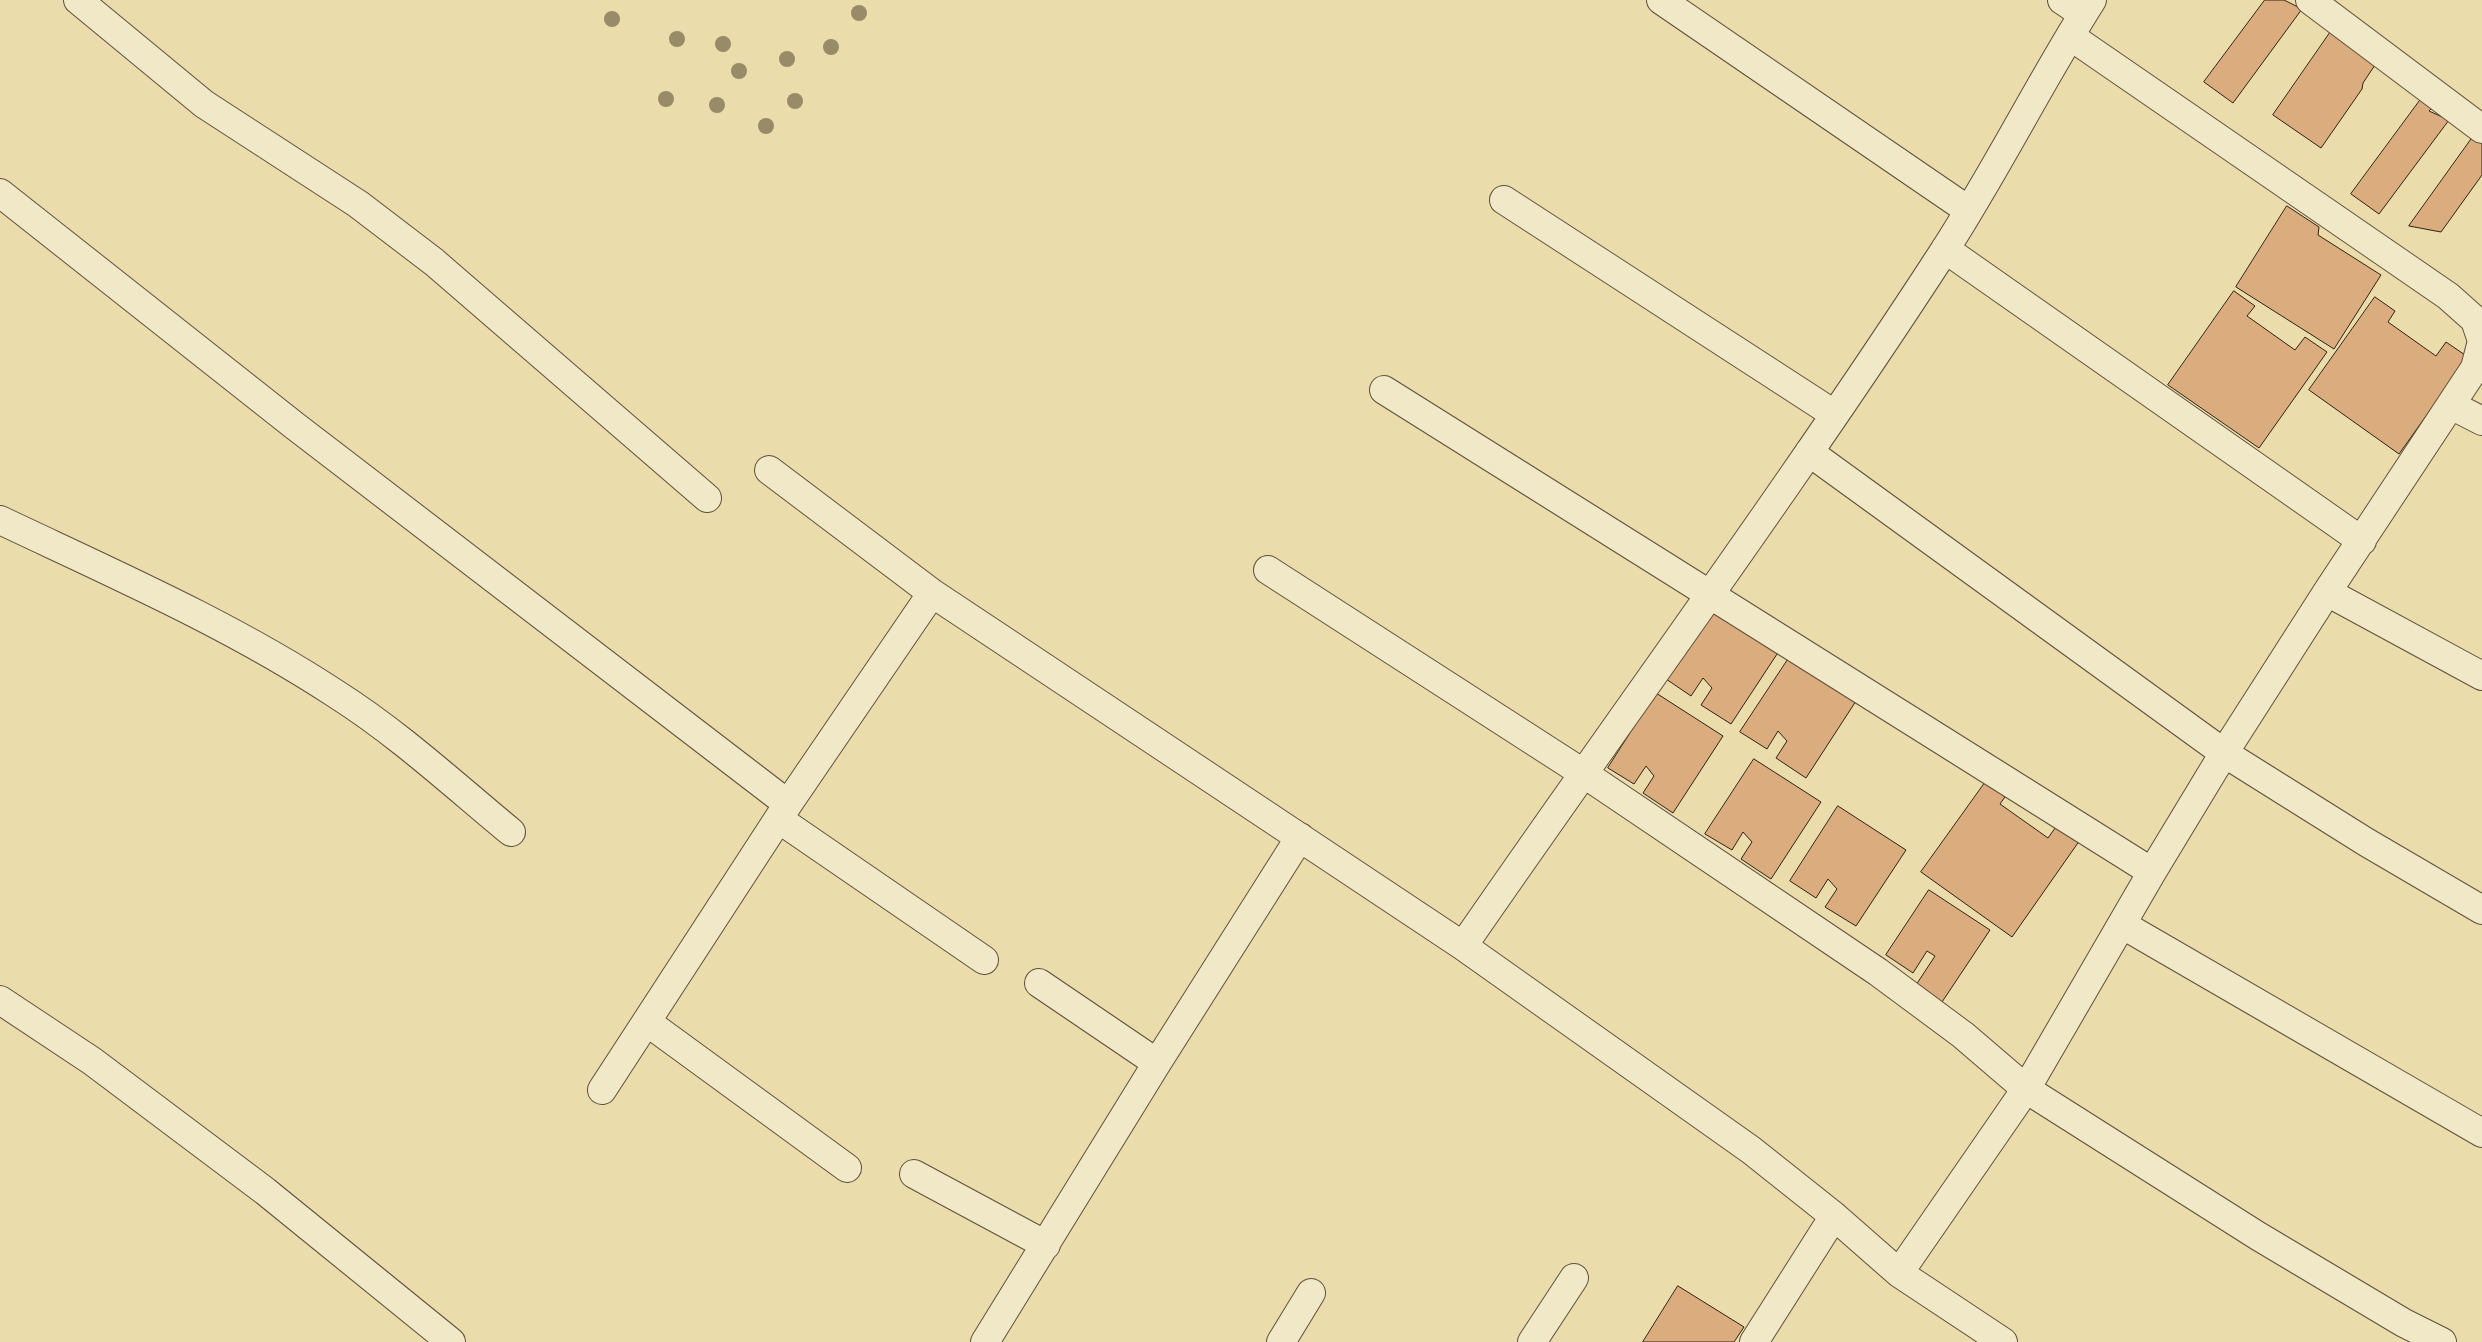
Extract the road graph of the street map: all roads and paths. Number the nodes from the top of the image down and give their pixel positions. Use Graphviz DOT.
graph roads {
  1 [pos="78,0"];
  2 [pos="1661,0"];
  3 [pos="2310,0"];
  4 [pos="2077,13"];
  5 [pos="2482,129"];
  6 [pos="0,193"];
  7 [pos="1504,200"];
  8 [pos="1968,210"];
  9 [pos="1945,249"];
  10 [pos="1384,390"];
  11 [pos="2451,404"];
  12 [pos="1834,414"];
  13 [pos="2482,421"];
  14 [pos="1809,452"];
  15 [pos="769,470"];
  16 [pos="706,498"];
  17 [pos="0,520"];
  18 [pos="2362,541"];
  19 [pos="1268,570"];
  20 [pos="2327,592"];
  21 [pos="932,593"];
  22 [pos="1708,594"];
  23 [pos="2482,676"];
  24 [pos="2224,754"];
  25 [pos="1583,773"];
  26 [pos="784,812"];
  27 [pos="511,832"];
  28 [pos="1300,837"];
  29 [pos="2152,872"];
  30 [pos="2482,910"];
  31 [pos="2123,924"];
  32 [pos="1463,946"];
  33 [pos="984,960"];
  34 [pos="1039,983"];
  35 [pos="0,1000"];
  36 [pos="647,1022"];
  37 [pos="1157,1063"];
  38 [pos="2026,1089"];
  39 [pos="602,1090"];
  40 [pos="2482,1134"];
  41 [pos="847,1168"];
  42 [pos="914,1174"];
  43 [pos="1834,1216"];
  44 [pos="1046,1245"];
  45 [pos="1899,1273"];
  46 [pos="1574,1278"];
  47 [pos="1312,1293"];
  48 [pos="451,1342"];
  49 [pos="985,1342"];
  50 [pos="1281,1342"];
  51 [pos="1532,1342"];
  52 [pos="1754,1342"];
  53 [pos="2002,1342"];
  54 [pos="2442,1342"];
  1 -- 16 [label="street"];
  2 -- 8 [label="street"];
  3 -- 5 [label="street"];
  4 -- 8 [label="street"];
  4 -- 11 [label="street"];
  6 -- 26 [label="street"];
  7 -- 12 [label="street"];
  8 -- 9 [label="street"];
  9 -- 12 [label="street"];
  9 -- 18 [label="street"];
  10 -- 22 [label="street"];
  11 -- 13 [label="street"];
  11 -- 18 [label="street"];
  12 -- 14 [label="street"];
  14 -- 22 [label="street"];
  14 -- 24 [label="street"];
  15 -- 21 [label="street"];
  17 -- 27 [label="street"];
  18 -- 20 [label="street"];
  19 -- 25 [label="street"];
  20 -- 23 [label="street"];
  20 -- 24 [label="street"];
  21 -- 26 [label="street"];
  21 -- 28 [label="street"];
  22 -- 25 [label="street"];
  22 -- 29 [label="street"];
  24 -- 29 [label="street"];
  24 -- 30 [label="street"];
  25 -- 32 [label="street"];
  25 -- 38 [label="street"];
  26 -- 33 [label="street"];
  26 -- 36 [label="street"];
  28 -- 32 [label="street"];
  28 -- 37 [label="street"];
  29 -- 31 [label="street"];
  31 -- 38 [label="street"];
  31 -- 40 [label="street"];
  32 -- 43 [label="street"];
  34 -- 37 [label="street"];
  35 -- 48 [label="street"];
  36 -- 39 [label="street"];
  36 -- 41 [label="street"];
  37 -- 44 [label="street"];
  38 -- 45 [label="street"];
  38 -- 54 [label="street"];
  42 -- 44 [label="street"];
  43 -- 45 [label="street"];
  43 -- 52 [label="street"];
  44 -- 49 [label="street"];
  45 -- 53 [label="street"];
  46 -- 51 [label="street"];
  47 -- 50 [label="street"];
}
